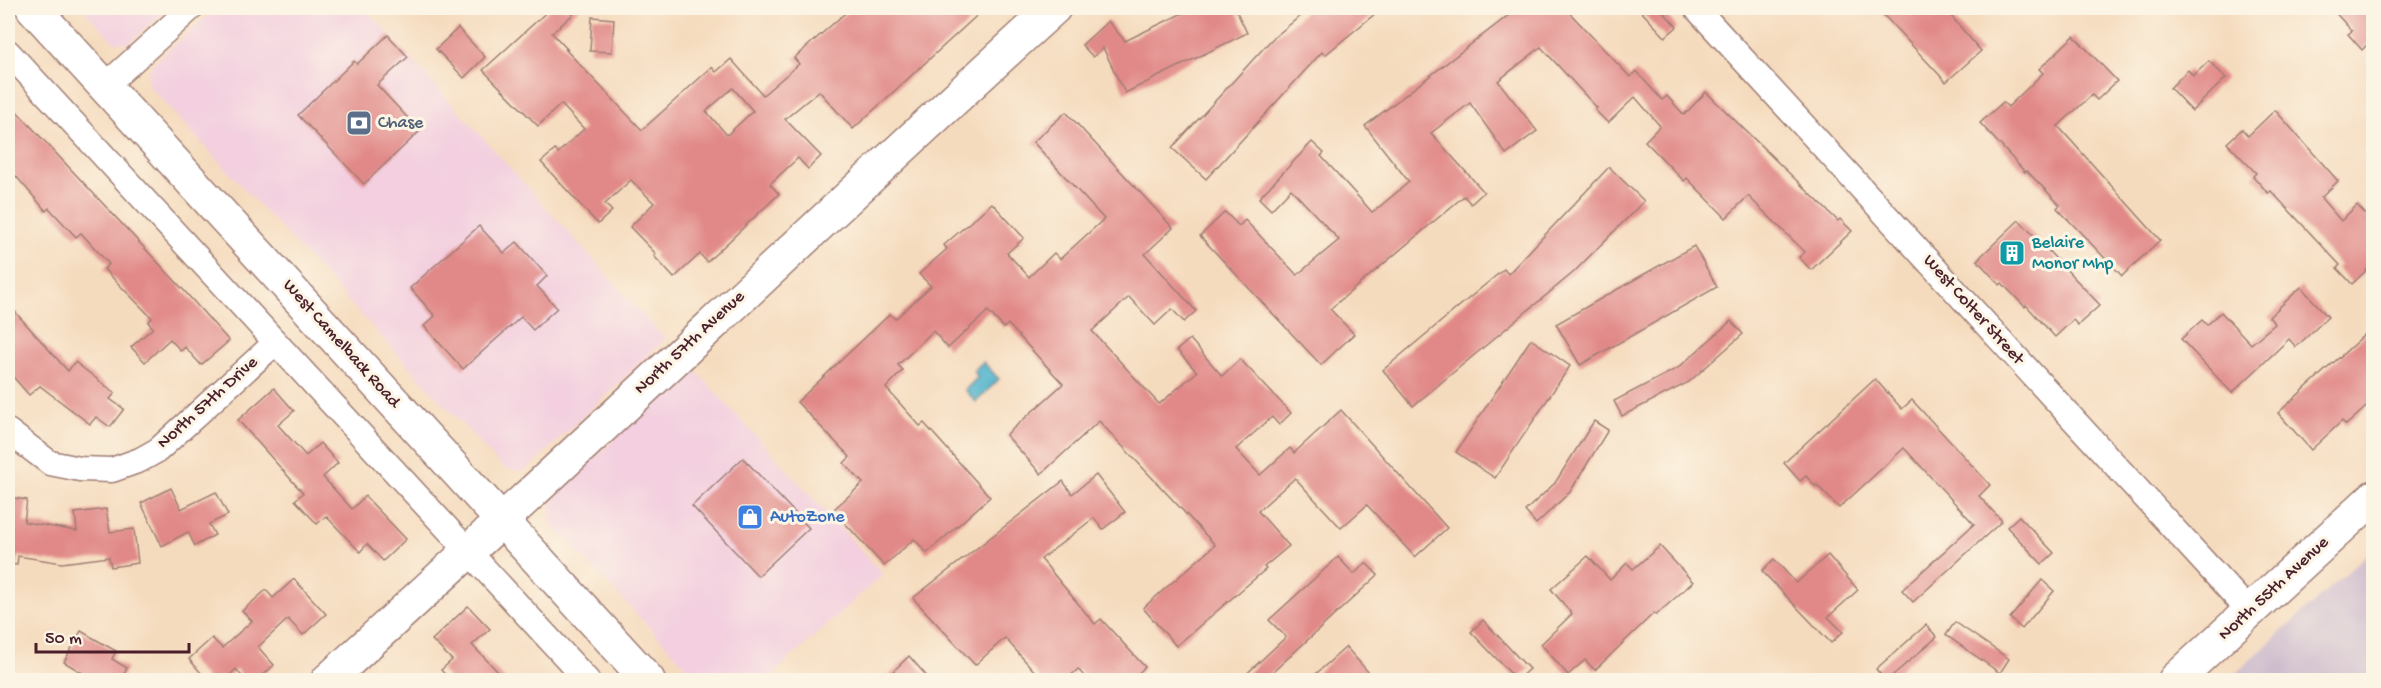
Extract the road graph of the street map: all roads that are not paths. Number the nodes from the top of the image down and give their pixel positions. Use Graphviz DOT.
graph roads {
  1 [pos="33,8"];
  2 [pos="191,8"];
  3 [pos="1053,8"];
  4 [pos="1696,8"];
  5 [pos="8,52"];
  6 [pos="105,86"];
  7 [pos="275,343"];
  8 [pos="10,438"];
  9 [pos="2373,497"];
  10 [pos="502,521"];
  11 [pos="468,553"];
  12 [pos="2250,612"];
  13 [pos="328,681"];
  14 [pos="587,681"];
  15 [pos="648,681"];
  16 [pos="2175,681"];
  1 -- 6 [label="street, West Camelback Road"];
  2 -- 6 [label="street"];
  3 -- 10 [label="street, North 57th Avenue"];
  4 -- 12 [label="street, West Colter Street"];
  5 -- 7 [label="street"];
  6 -- 10 [label="street, West Camelback Road"];
  7 -- 8 [label="street, North 57th Drive"];
  7 -- 11 [label="street"];
  9 -- 12 [label="street, North 55th Avenue"];
  10 -- 11 [label="street, North 57th Avenue"];
  10 -- 15 [label="street, West Camelback Road"];
  11 -- 13 [label="street, North 57th Avenue"];
  11 -- 14 [label="street"];
  12 -- 16 [label="street, North 55th Avenue"];
}
